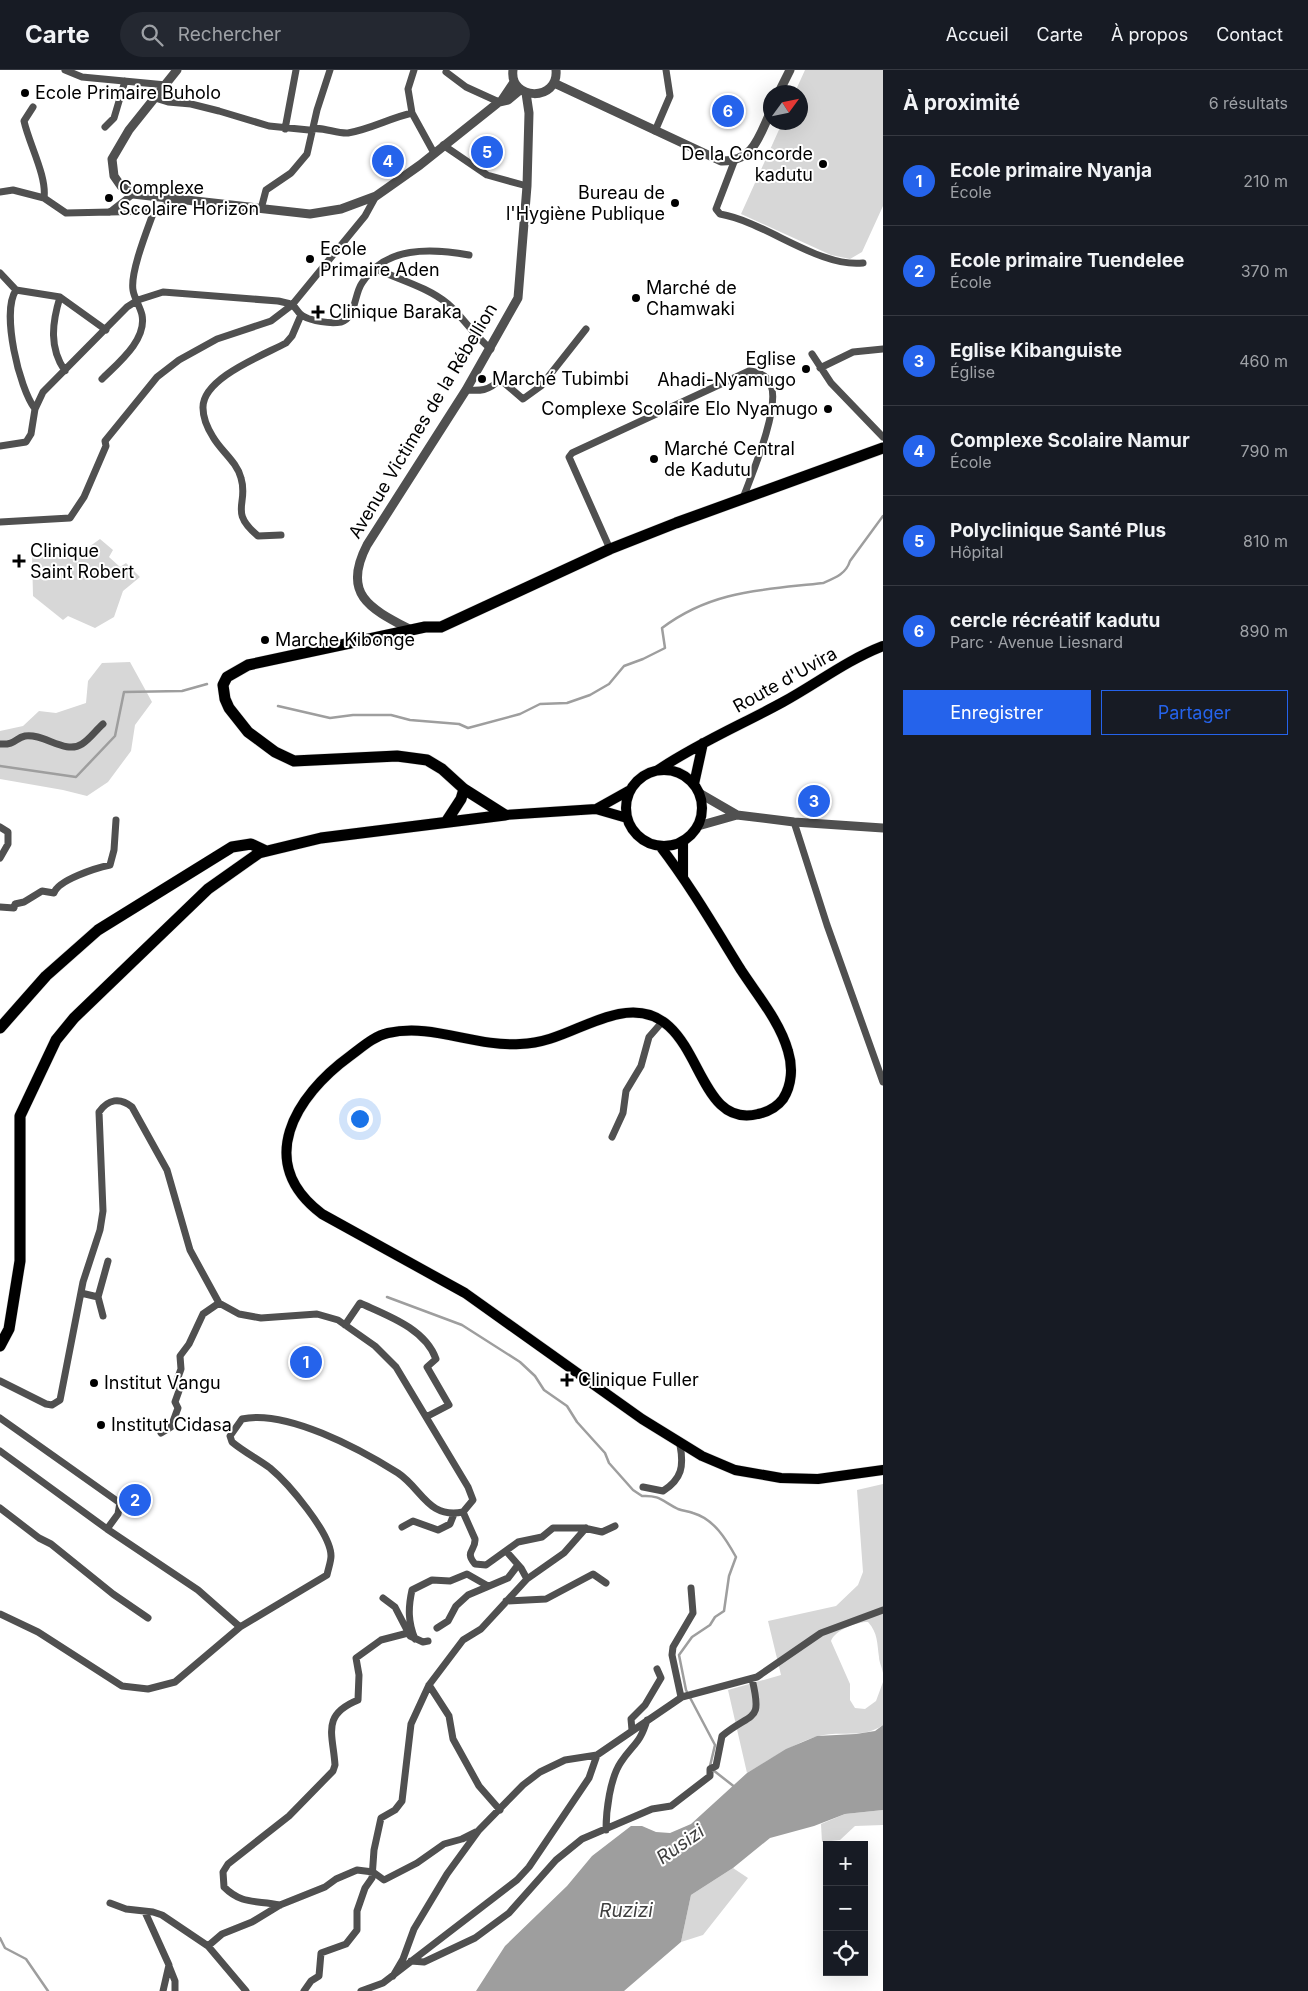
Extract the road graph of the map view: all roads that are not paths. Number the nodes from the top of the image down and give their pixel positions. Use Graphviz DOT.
graph roads {
  1 [pos="65,70"];
  2 [pos="177,70"];
  3 [pos="296,70"];
  4 [pos="330,70"];
  5 [pos="414,70"];
  6 [pos="512,70"];
  7 [pos="556,70"];
  8 [pos="666,70"];
  9 [pos="790,70"];
  10 [pos="446,72"];
  11 [pos="125,81"];
  12 [pos="514,82"];
  13 [pos="554,83"];
  14 [pos="166,85"];
  15 [pos="782,85"];
  16 [pos="527,92"];
  17 [pos="155,98"];
  18 [pos="500,101"];
  19 [pos="32,107"];
  20 [pos="412,113"];
  21 [pos="105,127"];
  22 [pos="763,127"];
  23 [pos="312,128"];
  24 [pos="285,129"];
  25 [pos="656,131"];
  26 [pos="443,145"];
  27 [pos="434,153"];
  28 [pos="734,162"];
  29 [pos="527,186"];
  30 [pos="0,192"];
  31 [pos="133,194"];
  32 [pos="376,196"];
  33 [pos="44,198"];
  34 [pos="176,200"];
  35 [pos="261,209"];
  36 [pos="154,211"];
  37 [pos="110,212"];
  38 [pos="469,255"];
  39 [pos="863,262"];
  40 [pos="374,268"];
  41 [pos="0,273"];
  42 [pos="16,290"];
  43 [pos="60,297"];
  44 [pos="138,300"];
  45 [pos="292,305"];
  46 [pos="301,316"];
  47 [pos="586,329"];
  48 [pos="106,330"];
  49 [pos="491,349"];
  50 [pos="883,349"];
  51 [pos="812,354"];
  52 [pos="820,368"];
  53 [pos="65,371"];
  54 [pos="102,379"];
  55 [pos="466,390"];
  56 [pos="34,409"];
  57 [pos="883,437"];
  58 [pos="0,446"];
  59 [pos="883,448"];
  60 [pos="743,498"];
  61 [pos="0,522"];
  62 [pos="280,535"];
  63 [pos="610,549"];
  64 [pos="411,630"];
  65 [pos="883,646"];
  66 [pos="103,724"];
  67 [pos="703,743"];
  68 [pos="0,744"];
  69 [pos="658,770"];
  70 [pos="694,784"];
  71 [pos="464,789"];
  72 [pos="630,790"];
  73 [pos="699,793"];
  74 [pos="596,809"];
  75 [pos="505,815"];
  76 [pos="737,815"];
  77 [pos="627,818"];
  78 [pos="116,820"];
  79 [pos="446,822"];
  80 [pos="794,822"];
  81 [pos="0,826"];
  82 [pos="698,826"];
  83 [pos="883,828"];
  84 [pos="683,841"];
  85 [pos="660,846"];
  86 [pos="266,851"];
  87 [pos="0,858"];
  88 [pos="683,876"];
  89 [pos="0,907"];
  90 [pos="663,1021"];
  91 [pos="0,1028"];
  92 [pos="883,1082"];
  93 [pos="612,1137"];
  94 [pos="108,1261"];
  95 [pos="80,1293"];
  96 [pos="98,1297"];
  97 [pos="219,1303"];
  98 [pos="103,1316"];
  99 [pos="345,1325"];
  100 [pos="0,1346"];
  101 [pos="0,1381"];
  102 [pos="426,1417"];
  103 [pos="0,1418"];
  104 [pos="161,1433"];
  105 [pos="680,1445"];
  106 [pos="0,1451"];
  107 [pos="883,1470"];
  108 [pos="643,1487"];
  109 [pos="0,1508"];
  110 [pos="463,1512"];
  111 [pos="454,1514"];
  112 [pos="615,1526"];
  113 [pos="402,1527"];
  114 [pos="586,1528"];
  115 [pos="107,1529"];
  116 [pos="506,1550"];
  117 [pos="518,1565"];
  118 [pos="527,1580"];
  119 [pos="606,1583"];
  120 [pos="488,1586"];
  121 [pos="691,1588"];
  122 [pos="383,1598"];
  123 [pos="506,1601"];
  124 [pos="883,1610"];
  125 [pos="0,1614"];
  126 [pos="148,1618"];
  127 [pos="240,1627"];
  128 [pos="437,1628"];
  129 [pos="408,1633"];
  130 [pos="415,1639"];
  131 [pos="428,1641"];
  132 [pos="657,1669"];
  133 [pos="752,1679"];
  134 [pos="429,1686"];
  135 [pos="687,1695"];
  136 [pos="647,1720"];
  137 [pos="632,1730"];
  138 [pos="596,1755"];
  139 [pos="500,1810"];
  140 [pos="479,1830"];
  141 [pos="606,1830"];
  142 [pos="373,1872"];
  143 [pos="110,1903"];
  144 [pos="280,1905"];
  145 [pos="144,1912"];
  146 [pos="208,1946"];
  147 [pos="411,1961"];
  148 [pos="169,1965"];
  149 [pos="392,1976"];
  150 [pos="163,1991"];
  151 [pos="175,1991"];
  152 [pos="246,1991"];
  153 [pos="304,1991"];
  154 [pos="361,1991"];
  1 -- 11 [label="street"];
  2 -- 14 [label="street"];
  3 -- 24 [label="street"];
  4 -- 23 [label="street"];
  5 -- 20 [label="street"];
  6 -- 12 [label="street"];
  7 -- 13 [label="street"];
  8 -- 25 [label="street"];
  9 -- 15 [label="street"];
  10 -- 18 [label="street"];
  11 -- 14 [label="street"];
  11 -- 21 [label="street"];
  12 -- 16 [label="street"];
  12 -- 18 [label="street"];
  13 -- 16 [label="street"];
  13 -- 25 [label="street"];
  14 -- 17 [label="street"];
  16 -- 18 [label="street"];
  16 -- 29 [label="street, Avenue Victimes de la Rébellion"];
  17 -- 24 [label="street"];
  17 -- 31 [label="street"];
  18 -- 26 [label="street"];
  19 -- 33 [label="street"];
  20 -- 23 [label="street"];
  20 -- 27 [label="street"];
  22 -- 28 [label="street"];
  23 -- 24 [label="street"];
  23 -- 35 [label="street"];
  25 -- 28 [label="street"];
  26 -- 27 [label="street"];
  26 -- 29 [label="street"];
  27 -- 32 [label="street"];
  28 -- 39 [label="street"];
  29 -- 49 [label="street, Avenue Victimes de la Rébellion"];
  30 -- 33 [label="street"];
  31 -- 34 [label="street"];
  31 -- 37 [label="street"];
  32 -- 35 [label="street"];
  32 -- 45 [label="street"];
  33 -- 37 [label="street"];
  34 -- 35 [label="street"];
  34 -- 36 [label="street"];
  36 -- 37 [label="street"];
  36 -- 44 [label="street"];
  38 -- 40 [label="street"];
  40 -- 46 [label="street"];
  40 -- 49 [label="street"];
  41 -- 42 [label="street"];
  42 -- 43 [label="street"];
  42 -- 56 [label="street"];
  43 -- 48 [label="street"];
  43 -- 53 [label="street"];
  44 -- 45 [label="street"];
  44 -- 48 [label="street"];
  44 -- 54 [label="street"];
  45 -- 46 [label="street"];
  45 -- 61 [label="street"];
  46 -- 62 [label="street"];
  47 -- 55 [label="street"];
  48 -- 53 [label="street"];
  49 -- 55 [label="street, Avenue Victimes de la Rébellion"];
  50 -- 52 [label="street"];
  51 -- 52 [label="street"];
  52 -- 57 [label="street"];
  53 -- 56 [label="street"];
  55 -- 64 [label="street, Avenue Victimes de la Rébellion"];
  56 -- 58 [label="street"];
  59 -- 60 [label="highway"];
  60 -- 63 [label="highway"];
  60 -- 63 [label="street"];
  63 -- 64 [label="highway"];
  64 -- 71 [label="highway"];
  65 -- 67 [label="main road, Route d'Uvira"];
  66 -- 68 [label="street"];
  67 -- 69 [label="main road, Route d'Uvira"];
  67 -- 70 [label="main road"];
  69 -- 70 [label="main road"];
  69 -- 72 [label="main road"];
  70 -- 73 [label="main road"];
  71 -- 75 [label="highway"];
  71 -- 79 [label="highway"];
  72 -- 74 [label="main road"];
  72 -- 77 [label="main road"];
  73 -- 76 [label="street"];
  73 -- 82 [label="main road"];
  74 -- 75 [label="main road"];
  74 -- 77 [label="main road"];
  75 -- 79 [label="highway"];
  76 -- 80 [label="street"];
  76 -- 82 [label="street"];
  77 -- 85 [label="main road"];
  78 -- 89 [label="street"];
  79 -- 86 [label="highway"];
  80 -- 83 [label="street"];
  80 -- 92 [label="street"];
  81 -- 87 [label="street"];
  82 -- 84 [label="main road"];
  84 -- 85 [label="main road"];
  84 -- 88 [label="main road"];
  85 -- 88 [label="main road"];
  86 -- 91 [label="highway"];
  86 -- 100 [label="highway"];
  88 -- 90 [label="main road"];
  90 -- 93 [label="street"];
  90 -- 105 [label="main road"];
  94 -- 96 [label="street"];
  95 -- 96 [label="street"];
  95 -- 97 [label="street"];
  95 -- 101 [label="street"];
  96 -- 98 [label="street"];
  97 -- 99 [label="street"];
  97 -- 104 [label="street"];
  99 -- 102 [label="street"];
  99 -- 102 [label="street"];
  102 -- 110 [label="street"];
  103 -- 115 [label="street"];
  105 -- 107 [label="main road"];
  105 -- 108 [label="street"];
  106 -- 115 [label="street"];
  109 -- 126 [label="street"];
  110 -- 111 [label="street"];
  110 -- 116 [label="street"];
  111 -- 113 [label="street"];
  111 -- 127 [label="street"];
  112 -- 114 [label="street"];
  114 -- 116 [label="street"];
  114 -- 118 [label="street"];
  115 -- 127 [label="street"];
  116 -- 117 [label="street"];
  117 -- 118 [label="street"];
  117 -- 120 [label="street"];
  118 -- 123 [label="street"];
  119 -- 123 [label="street"];
  120 -- 128 [label="street"];
  120 -- 130 [label="street"];
  121 -- 135 [label="street"];
  122 -- 129 [label="street"];
  123 -- 134 [label="street"];
  124 -- 133 [label="street"];
  125 -- 127 [label="street"];
  129 -- 130 [label="street"];
  129 -- 144 [label="street"];
  130 -- 131 [label="street"];
  132 -- 137 [label="street"];
  133 -- 135 [label="street"];
  133 -- 141 [label="street"];
  134 -- 139 [label="street"];
  134 -- 142 [label="street"];
  135 -- 136 [label="street"];
  136 -- 137 [label="street"];
  136 -- 141 [label="street"];
  137 -- 138 [label="street"];
  138 -- 139 [label="street"];
  138 -- 147 [label="street"];
  139 -- 140 [label="street"];
  140 -- 142 [label="street"];
  140 -- 149 [label="street"];
  141 -- 147 [label="street"];
  142 -- 144 [label="street"];
  142 -- 153 [label="street"];
  143 -- 145 [label="street"];
  144 -- 146 [label="street"];
  145 -- 146 [label="street"];
  145 -- 148 [label="street"];
  146 -- 152 [label="street"];
  147 -- 149 [label="street"];
  148 -- 150 [label="street"];
  148 -- 151 [label="street"];
  149 -- 154 [label="street"];
}
